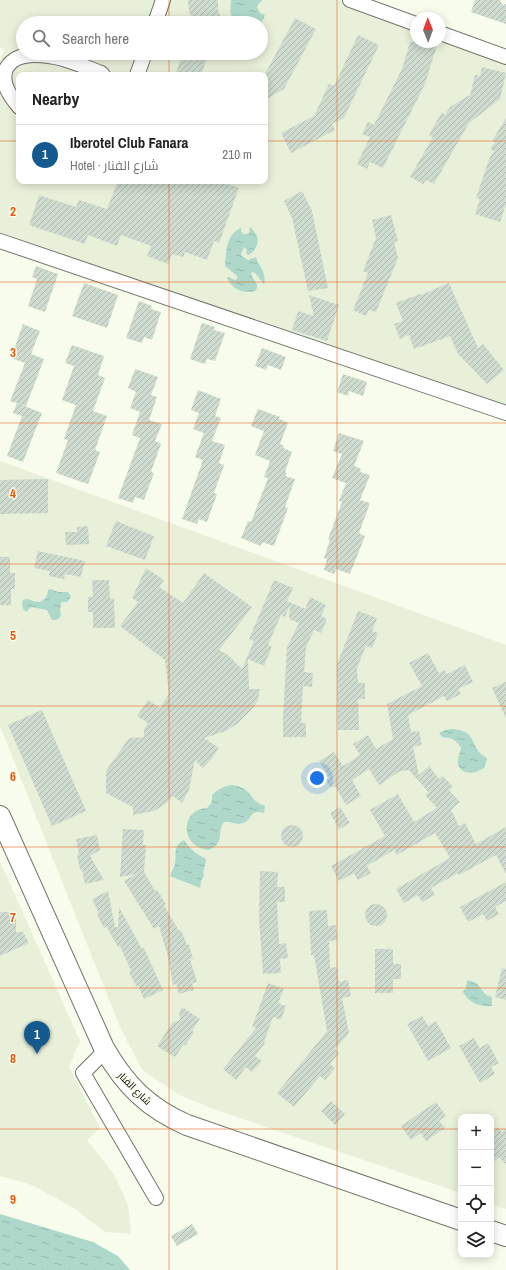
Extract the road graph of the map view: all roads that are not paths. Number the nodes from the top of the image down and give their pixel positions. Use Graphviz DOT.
graph roads {
  1 [pos="163,0"];
  2 [pos="350,0"];
  3 [pos="157,16"];
  4 [pos="410,22"];
  5 [pos="446,35"];
  6 [pos="506,57"];
  7 [pos="16,59"];
  8 [pos="68,60"];
  9 [pos="142,60"];
  10 [pos="2,71"];
  11 [pos="98,72"];
  12 [pos="138,72"];
  13 [pos="16,103"];
  14 [pos="0,240"];
  15 [pos="506,413"];
  16 [pos="0,816"];
  17 [pos="106,1050"];
  18 [pos="156,1198"];
  19 [pos="458,1219"];
  20 [pos="494,1232"];
  21 [pos="506,1236"];
  1 -- 3 [label="street"];
  2 -- 4 [label="street"];
  5 -- 6 [label="street"];
  7 -- 10 [label="street"];
  8 -- 11 [label="street"];
  9 -- 12 [label="street"];
  10 -- 13 [label="street"];
  14 -- 15 [label="street"];
  16 -- 17 [label="street, شارع الفنار"];
  17 -- 18 [label="street"];
  17 -- 19 [label="street, شارع الفنار"];
  20 -- 21 [label="street"];
}
